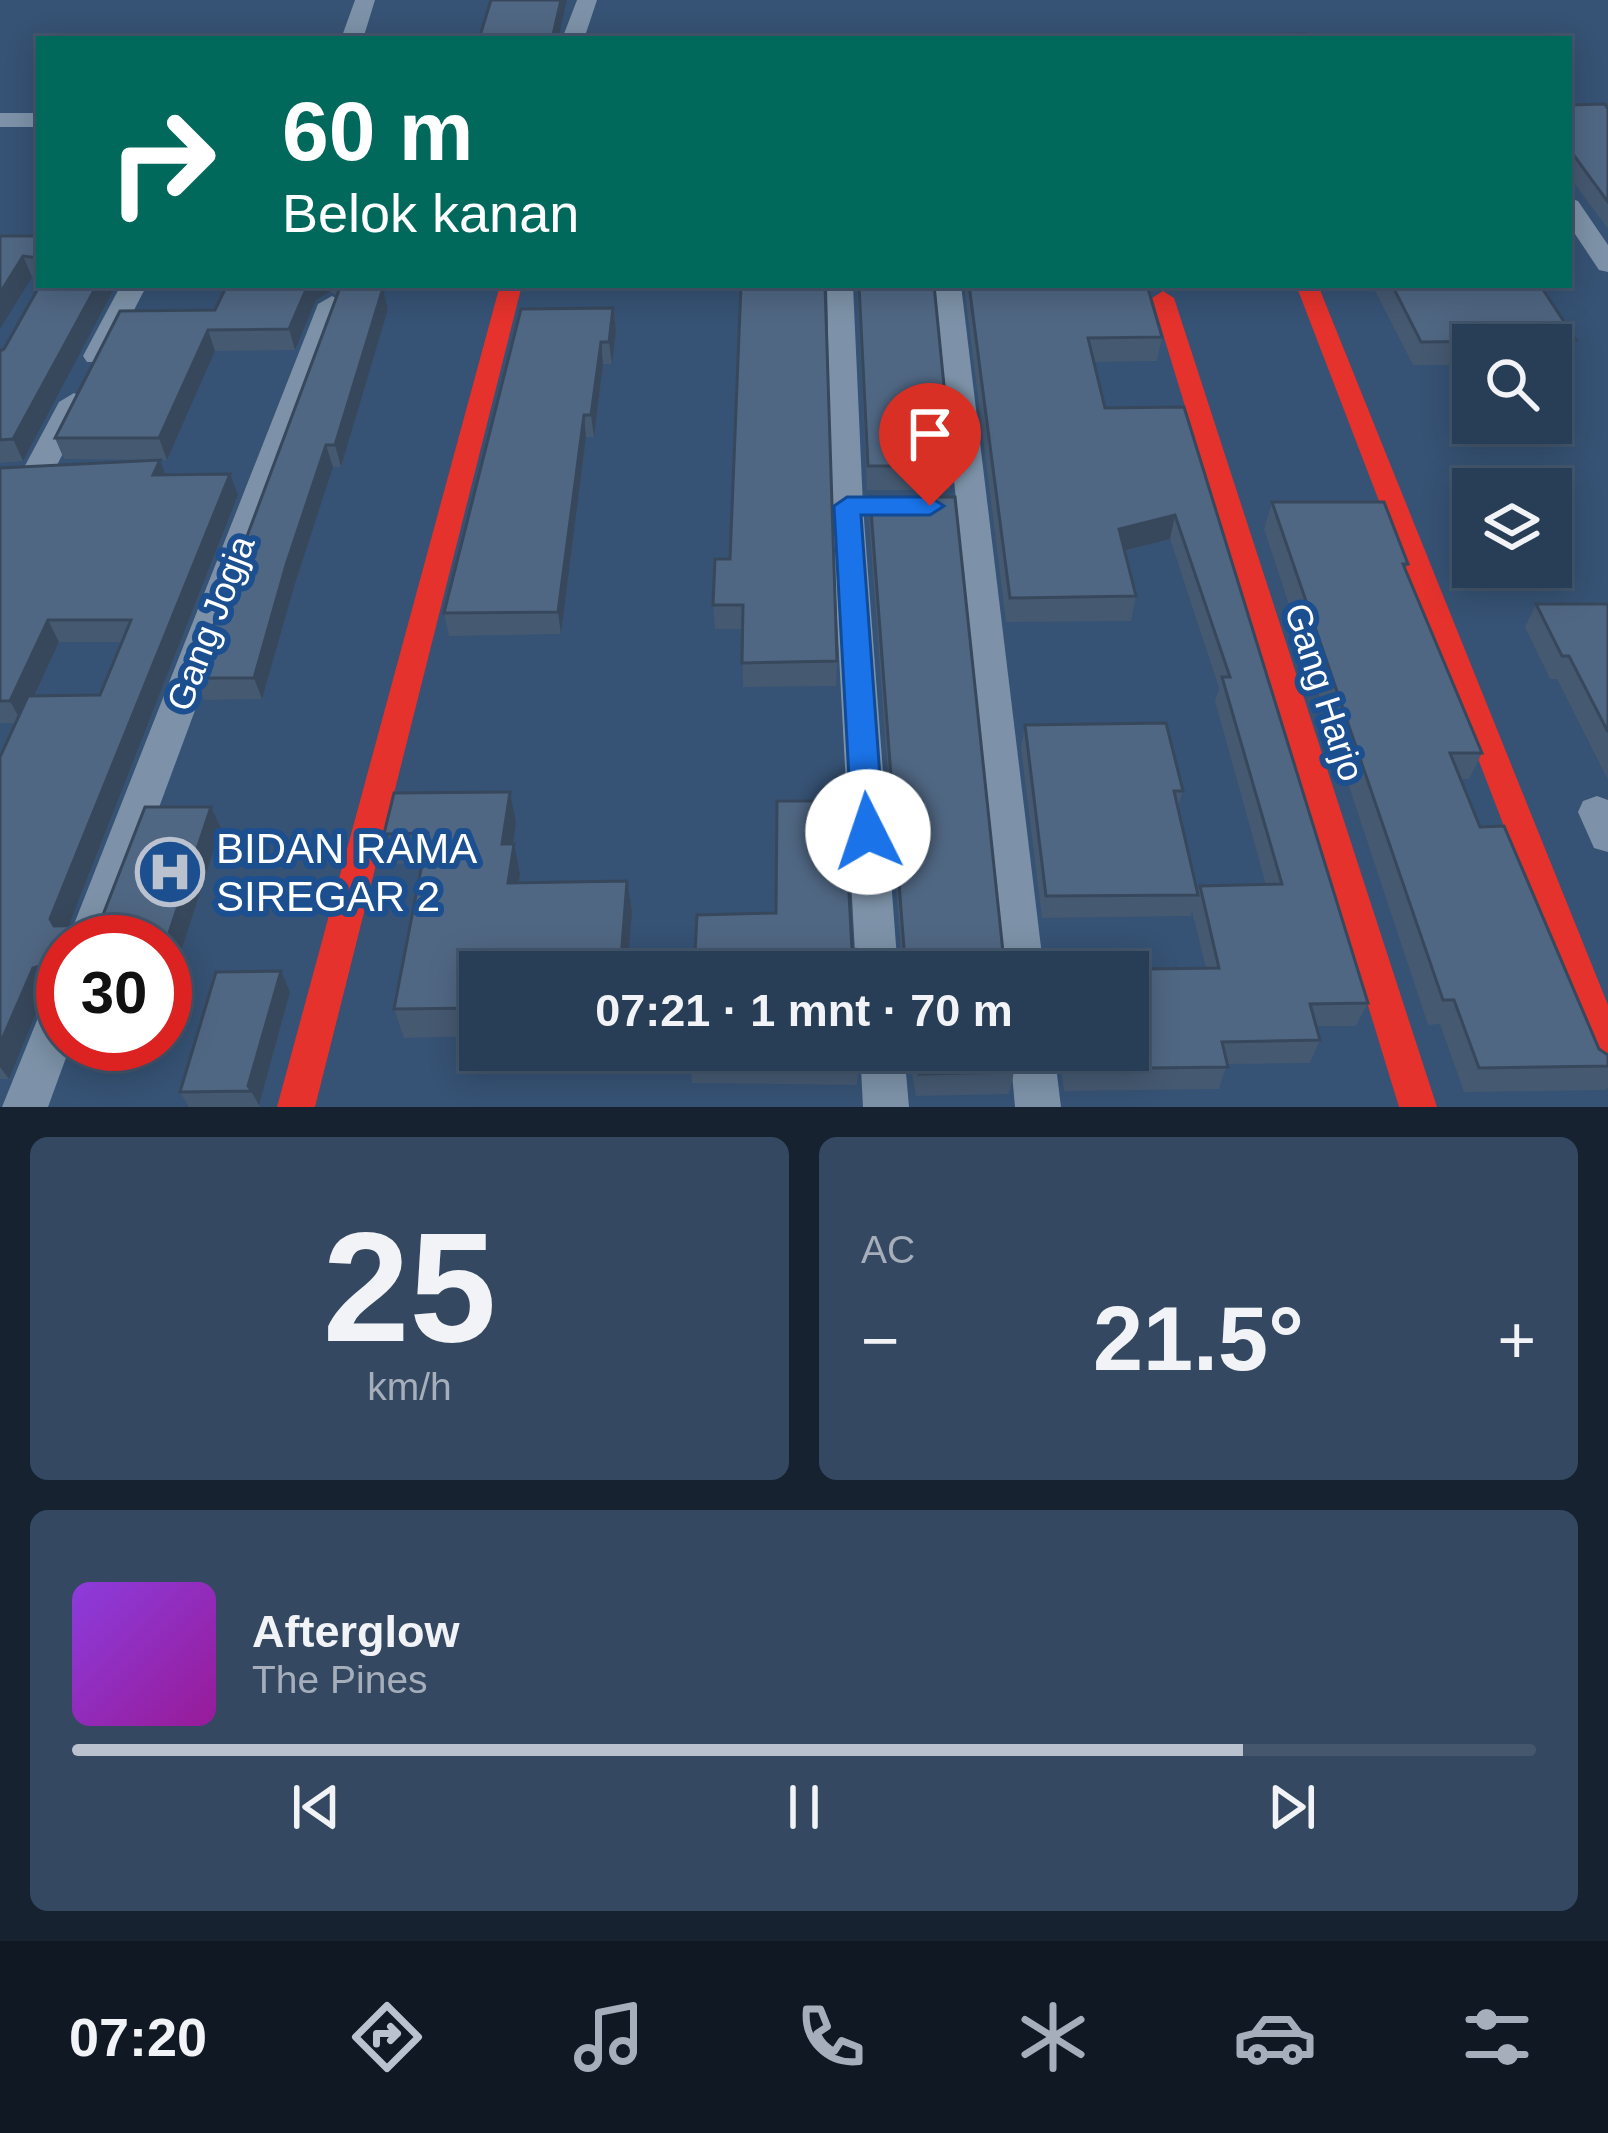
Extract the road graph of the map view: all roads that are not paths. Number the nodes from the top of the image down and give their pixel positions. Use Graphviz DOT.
graph roads {
  1 [pos="365,0"];
  2 [pos="587,0"];
  3 [pos="353,36"];
  4 [pos="574,36"];
  5 [pos="0,120"];
  6 [pos="36,120"];
  7 [pos="1572,210"];
  8 [pos="1608,264"];
  9 [pos="132,288"];
  10 [pos="510,288"];
  11 [pos="840,288"];
  12 [pos="948,288"];
  13 [pos="1308,288"];
  14 [pos="1163,298"];
  15 [pos="332,304"];
  16 [pos="78,473"];
  17 [pos="36,475"];
  18 [pos="0,476"];
  19 [pos="847,506"];
  20 [pos="889,506"];
  21 [pos="930,506"];
  22 [pos="972,506"];
  23 [pos="98,915"];
  24 [pos="876,951"];
  25 [pos="1021,951"];
  26 [pos="1608,1050"];
  27 [pos="39,1071"];
  28 [pos="883,1071"];
  29 [pos="1034,1071"];
  30 [pos="25,1107"];
  31 [pos="296,1107"];
  32 [pos="886,1107"];
  33 [pos="1038,1107"];
  34 [pos="1418,1107"];
  1 -- 3 [label="street"];
  2 -- 4 [label="street"];
  5 -- 6 [label="street"];
  7 -- 8 [label="street"];
  9 -- 17 [label="street"];
  10 -- 31 [label="street"];
  11 -- 19 [label="street"];
  12 -- 22 [label="street"];
  13 -- 26 [label="street"];
  14 -- 34 [label="street, Gang Harjo"];
  15 -- 23 [label="street, Gang Jogja"];
  16 -- 17 [label="street"];
  17 -- 18 [label="street"];
  19 -- 20 [label="street"];
  19 -- 24 [label="street"];
  21 -- 22 [label="street"];
  22 -- 25 [label="street"];
  27 -- 30 [label="street"];
  28 -- 32 [label="street"];
  29 -- 33 [label="street"];
}
